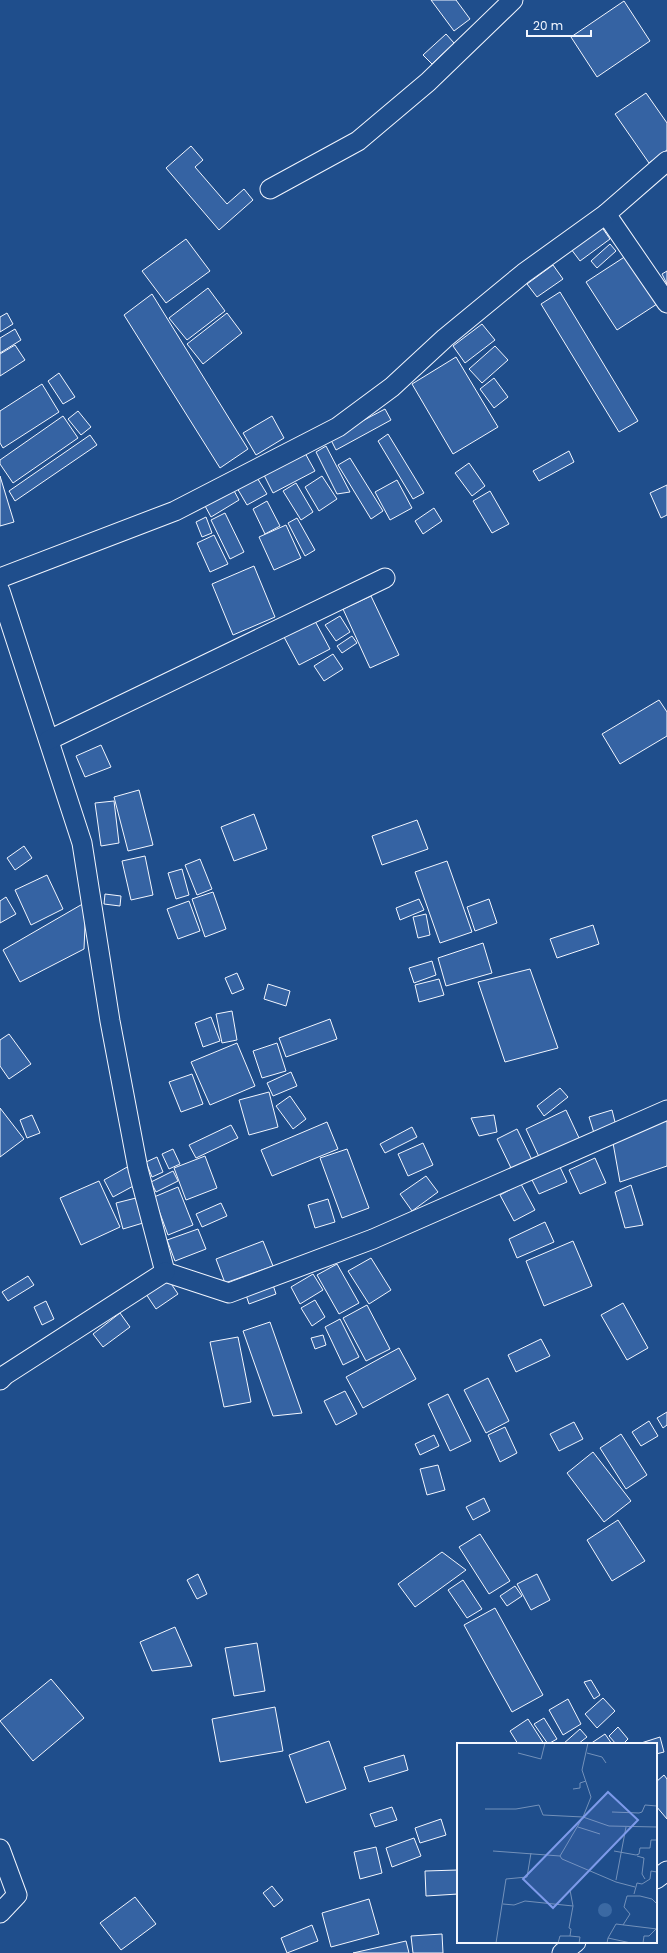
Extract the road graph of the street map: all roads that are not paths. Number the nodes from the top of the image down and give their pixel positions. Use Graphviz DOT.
graph roads {
  1 [pos="513,0"];
  2 [pos="667,162"];
  3 [pos="270,189"];
  4 [pos="606,214"];
  5 [pos="667,303"];
  6 [pos="0,578"];
  7 [pos="385,578"];
  8 [pos="0,591"];
  9 [pos="48,740"];
  10 [pos="667,1110"];
  11 [pos="165,1272"];
  12 [pos="0,1380"];
  13 [pos="0,1849"];
  14 [pos="667,1871"];
  15 [pos="657,1878"];
  16 [pos="0,1913"];
  17 [pos="575,1943"];
  18 [pos="562,1953"];
  1 -- 3 [label="street"];
  2 -- 4 [label="street"];
  4 -- 5 [label="street"];
  4 -- 6 [label="street"];
  7 -- 9 [label="street"];
  8 -- 9 [label="street"];
  9 -- 11 [label="street"];
  10 -- 11 [label="street"];
  11 -- 12 [label="street"];
  13 -- 16 [label="street"];
  14 -- 15 [label="street"];
  17 -- 18 [label="street"];
}
